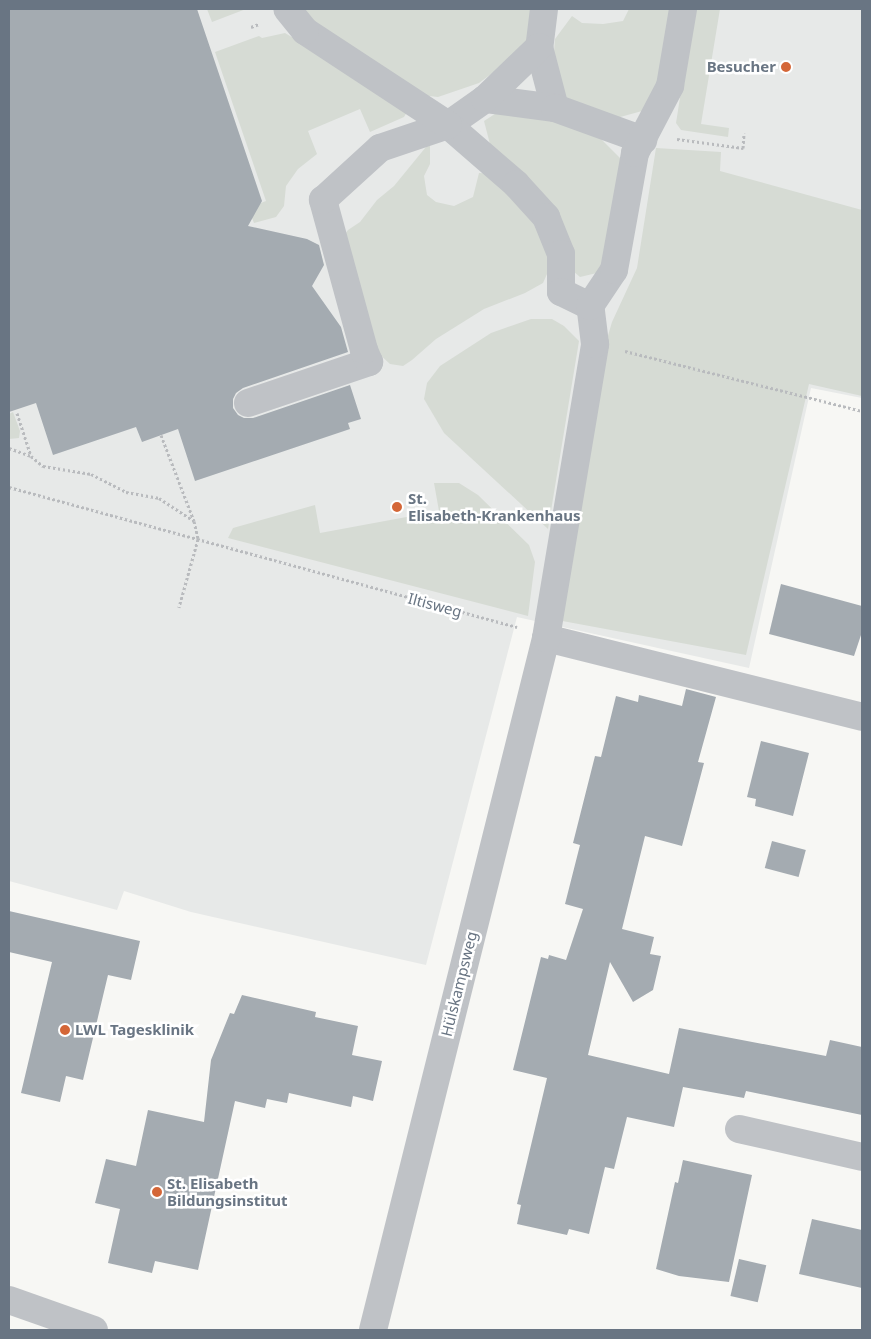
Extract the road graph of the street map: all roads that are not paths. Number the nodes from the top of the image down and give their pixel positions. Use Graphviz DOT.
graph roads {
  1 [pos="544,9"];
  2 [pos="683,9"];
  3 [pos="279,12"];
  4 [pos="539,47"];
  5 [pos="485,99"];
  6 [pos="554,108"];
  7 [pos="448,125"];
  8 [pos="643,140"];
  9 [pos="590,306"];
  10 [pos="248,403"];
  11 [pos="546,638"];
  12 [pos="862,717"];
  13 [pos="739,1129"];
  14 [pos="862,1157"];
  15 [pos="9,1300"];
  16 [pos="94,1330"];
  17 [pos="373,1330"];
  1 -- 4 [label="street"];
  2 -- 8 [label="street"];
  3 -- 7 [label="street"];
  4 -- 5 [label="street"];
  4 -- 6 [label="street"];
  5 -- 6 [label="street"];
  5 -- 7 [label="street"];
  6 -- 8 [label="street"];
  7 -- 9 [label="street"];
  7 -- 10 [label="street"];
  8 -- 9 [label="street"];
  9 -- 11 [label="street, Hülskampsweg"];
  11 -- 12 [label="street"];
  11 -- 17 [label="street, Hülskampsweg"];
  13 -- 14 [label="street"];
  15 -- 16 [label="street"];
}
